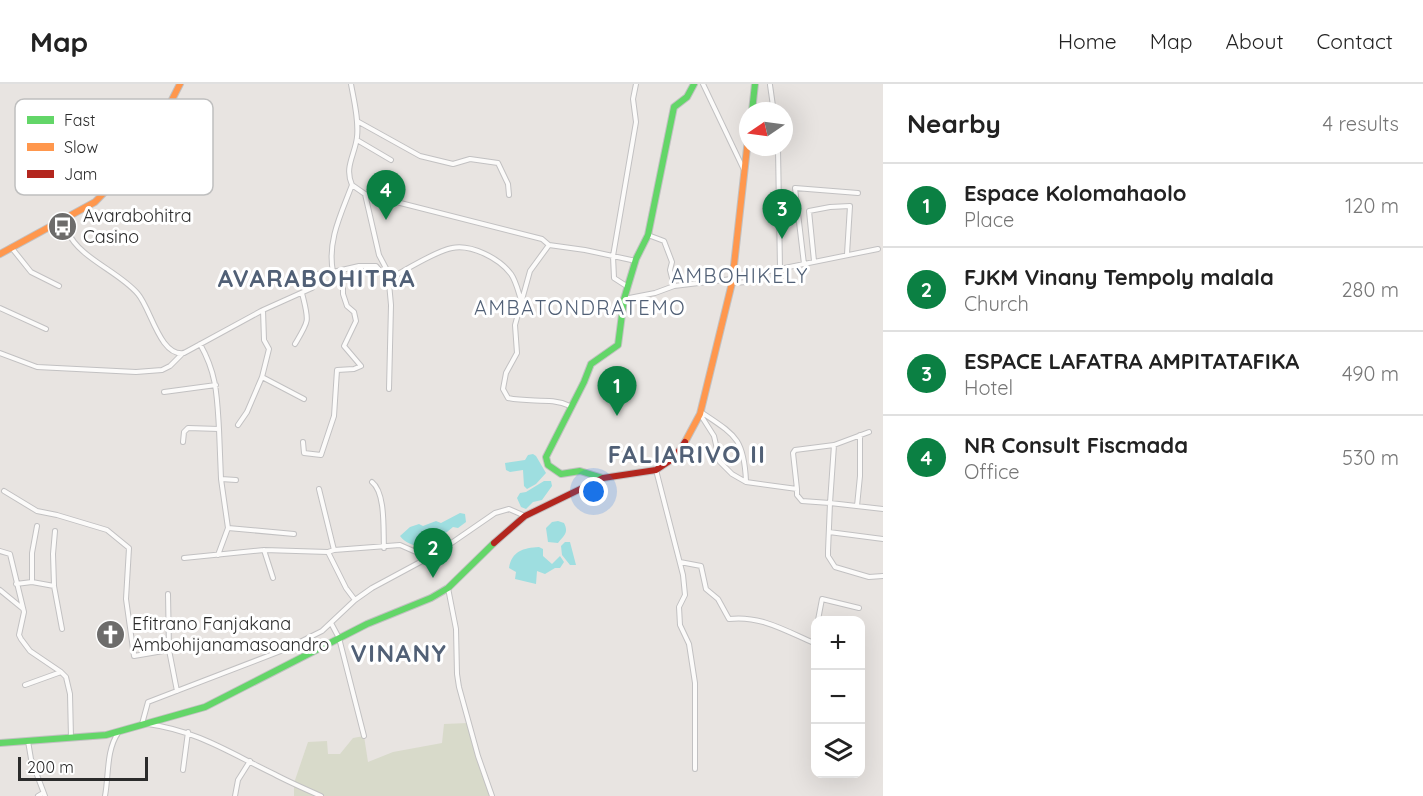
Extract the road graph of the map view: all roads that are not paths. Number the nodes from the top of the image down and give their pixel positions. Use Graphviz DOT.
graph roads {
  1 [pos="180,84"];
  2 [pos="351,84"];
  3 [pos="636,84"];
  4 [pos="694,84"];
  5 [pos="703,84"];
  6 [pos="755,84"];
  7 [pos="770,85"];
  8 [pos="172,99"];
  9 [pos="753,102"];
  10 [pos="772,102"];
  11 [pos="357,121"];
  12 [pos="357,140"];
  13 [pos="746,156"];
  14 [pos="778,156"];
  15 [pos="391,160"];
  16 [pos="744,170"];
  17 [pos="352,185"];
  18 [pos="858,193"];
  19 [pos="365,194"];
  20 [pos="102,195"];
  21 [pos="509,195"];
  22 [pos="65,219"];
  23 [pos="648,235"];
  24 [pos="549,245"];
  25 [pos="11,246"];
  26 [pos="878,249"];
  27 [pos="0,254"];
  28 [pos="847,254"];
  29 [pos="613,256"];
  30 [pos="636,261"];
  31 [pos="814,262"];
  32 [pos="804,264"];
  33 [pos="780,269"];
  34 [pos="343,270"];
  35 [pos="333,272"];
  36 [pos="388,280"];
  37 [pos="732,281"];
  38 [pos="59,286"];
  39 [pos="674,286"];
  40 [pos="628,287"];
  41 [pos="302,293"];
  42 [pos="624,299"];
  43 [pos="521,301"];
  44 [pos="0,308"];
  45 [pos="263,310"];
  46 [pos="46,329"];
  47 [pos="200,344"];
  48 [pos="295,345"];
  49 [pos="184,352"];
  50 [pos="0,353"];
  51 [pos="262,377"];
  52 [pos="216,386"];
  53 [pos="389,389"];
  54 [pos="164,392"];
  55 [pos="304,399"];
  56 [pos="570,406"];
  57 [pos="701,413"];
  58 [pos="238,425"];
  59 [pos="219,429"];
  60 [pos="869,432"];
  61 [pos="860,435"];
  62 [pos="183,442"];
  63 [pos="303,442"];
  64 [pos="834,445"];
  65 [pos="656,470"];
  66 [pos="603,478"];
  67 [pos="221,479"];
  68 [pos="236,480"];
  69 [pos="372,482"];
  70 [pos="746,482"];
  71 [pos="319,489"];
  72 [pos="797,489"];
  73 [pos="4,491"];
  74 [pos="830,503"];
  75 [pos="857,506"];
  76 [pos="883,509"];
  77 [pos="525,516"];
  78 [pos="37,526"];
  79 [pos="228,528"];
  80 [pos="55,531"];
  81 [pos="829,532"];
  82 [pos="294,534"];
  83 [pos="883,539"];
  84 [pos="384,548"];
  85 [pos="0,550"];
  86 [pos="264,550"];
  87 [pos="334,550"];
  88 [pos="328,552"];
  89 [pos="437,553"];
  90 [pos="218,555"];
  91 [pos="184,558"];
  92 [pos="680,562"];
  93 [pos="883,576"];
  94 [pos="273,578"];
  95 [pos="32,582"];
  96 [pos="16,584"];
  97 [pos="54,586"];
  98 [pos="448,588"];
  99 [pos="0,590"];
  100 [pos="168,594"];
  101 [pos="356,600"];
  102 [pos="22,608"];
  103 [pos="859,608"];
  104 [pos="819,616"];
  105 [pos="331,623"];
  106 [pos="62,629"];
  107 [pos="339,638"];
  108 [pos="811,642"];
  109 [pos="169,650"];
  110 [pos="61,672"];
  111 [pos="25,685"];
  112 [pos="177,691"];
  113 [pos="144,724"];
  114 [pos="188,732"];
  115 [pos="118,733"];
  116 [pos="364,736"];
  117 [pos="71,738"];
  118 [pos="28,741"];
  119 [pos="0,743"];
  120 [pos="250,761"];
  121 [pos="183,770"];
  122 [pos="695,770"];
  123 [pos="44,794"];
  124 [pos="38,796"];
  125 [pos="105,796"];
  126 [pos="235,796"];
  127 [pos="321,796"];
  128 [pos="492,796"];
  1 -- 8 [label="street"];
  2 -- 11 [label="street"];
  3 -- 29 [label="street"];
  4 -- 23 [label="street"];
  5 -- 16 [label="street"];
  6 -- 9 [label="street"];
  7 -- 10 [label="street"];
  11 -- 12 [label="street"];
  11 -- 21 [label="street"];
  12 -- 15 [label="street"];
  12 -- 17 [label="street"];
  13 -- 16 [label="street"];
  14 -- 33 [label="street"];
  16 -- 37 [label="street"];
  17 -- 19 [label="street"];
  17 -- 35 [label="street"];
  18 -- 32 [label="street"];
  19 -- 24 [label="street"];
  19 -- 36 [label="street"];
  20 -- 22 [label="street"];
  22 -- 25 [label="street"];
  22 -- 49 [label="street"];
  23 -- 30 [label="street"];
  23 -- 39 [label="street"];
  24 -- 29 [label="street"];
  24 -- 43 [label="street"];
  25 -- 27 [label="street"];
  25 -- 38 [label="street"];
  26 -- 28 [label="street"];
  28 -- 31 [label="street"];
  28 -- 31 [label="street"];
  29 -- 30 [label="street"];
  29 -- 40 [label="street"];
  30 -- 40 [label="street"];
  31 -- 32 [label="street"];
  32 -- 33 [label="street"];
  33 -- 37 [label="street"];
  34 -- 35 [label="street"];
  34 -- 36 [label="street"];
  34 -- 63 [label="street"];
  35 -- 41 [label="street"];
  36 -- 43 [label="street"];
  36 -- 53 [label="street"];
  37 -- 39 [label="street"];
  37 -- 57 [label="street"];
  39 -- 42 [label="street"];
  40 -- 42 [label="street"];
  41 -- 45 [label="street"];
  41 -- 48 [label="street"];
  42 -- 56 [label="street"];
  43 -- 56 [label="street"];
  44 -- 46 [label="street"];
  45 -- 47 [label="street"];
  45 -- 51 [label="street"];
  47 -- 49 [label="street"];
  47 -- 52 [label="street"];
  49 -- 50 [label="street"];
  51 -- 55 [label="street"];
  51 -- 58 [label="street"];
  52 -- 54 [label="street"];
  52 -- 59 [label="street"];
  56 -- 66 [label="street"];
  57 -- 65 [label="street"];
  57 -- 70 [label="street"];
  57 -- 70 [label="street"];
  59 -- 62 [label="street"];
  59 -- 67 [label="street"];
  60 -- 61 [label="street"];
  61 -- 64 [label="street"];
  61 -- 75 [label="street"];
  64 -- 72 [label="street"];
  64 -- 74 [label="street"];
  65 -- 66 [label="street"];
  65 -- 92 [label="street"];
  66 -- 77 [label="street"];
  67 -- 68 [label="street"];
  67 -- 79 [label="street"];
  69 -- 84 [label="street"];
  70 -- 72 [label="street"];
  71 -- 87 [label="street"];
  72 -- 74 [label="street"];
  73 -- 109 [label="street"];
  74 -- 75 [label="street"];
  74 -- 81 [label="street"];
  75 -- 76 [label="street"];
  77 -- 89 [label="street"];
  77 -- 98 [label="street"];
  78 -- 95 [label="street"];
  79 -- 82 [label="street"];
  79 -- 90 [label="street"];
  80 -- 97 [label="street"];
  81 -- 83 [label="street"];
  81 -- 93 [label="street"];
  84 -- 87 [label="street"];
  84 -- 89 [label="street"];
  85 -- 96 [label="street"];
  86 -- 88 [label="street"];
  86 -- 90 [label="street"];
  86 -- 94 [label="street"];
  87 -- 88 [label="street"];
  88 -- 101 [label="street"];
  89 -- 101 [label="street"];
  90 -- 91 [label="street"];
  92 -- 108 [label="street"];
  92 -- 122 [label="street"];
  95 -- 96 [label="street"];
  95 -- 97 [label="street"];
  96 -- 102 [label="street"];
  97 -- 106 [label="street"];
  98 -- 107 [label="street"];
  98 -- 128 [label="street"];
  99 -- 102 [label="street"];
  100 -- 109 [label="street"];
  101 -- 105 [label="street"];
  102 -- 110 [label="street"];
  103 -- 104 [label="street"];
  105 -- 107 [label="street"];
  105 -- 112 [label="street"];
  107 -- 113 [label="street"];
  107 -- 116 [label="street"];
  109 -- 112 [label="street"];
  110 -- 111 [label="street"];
  110 -- 117 [label="street"];
  112 -- 113 [label="street"];
  113 -- 114 [label="street"];
  113 -- 115 [label="street"];
  114 -- 120 [label="street"];
  114 -- 121 [label="street"];
  115 -- 117 [label="street"];
  115 -- 125 [label="street"];
  117 -- 118 [label="street"];
  118 -- 119 [label="street"];
  118 -- 123 [label="street"];
  120 -- 126 [label="street"];
  120 -- 127 [label="street"];
  123 -- 124 [label="street"];
}
